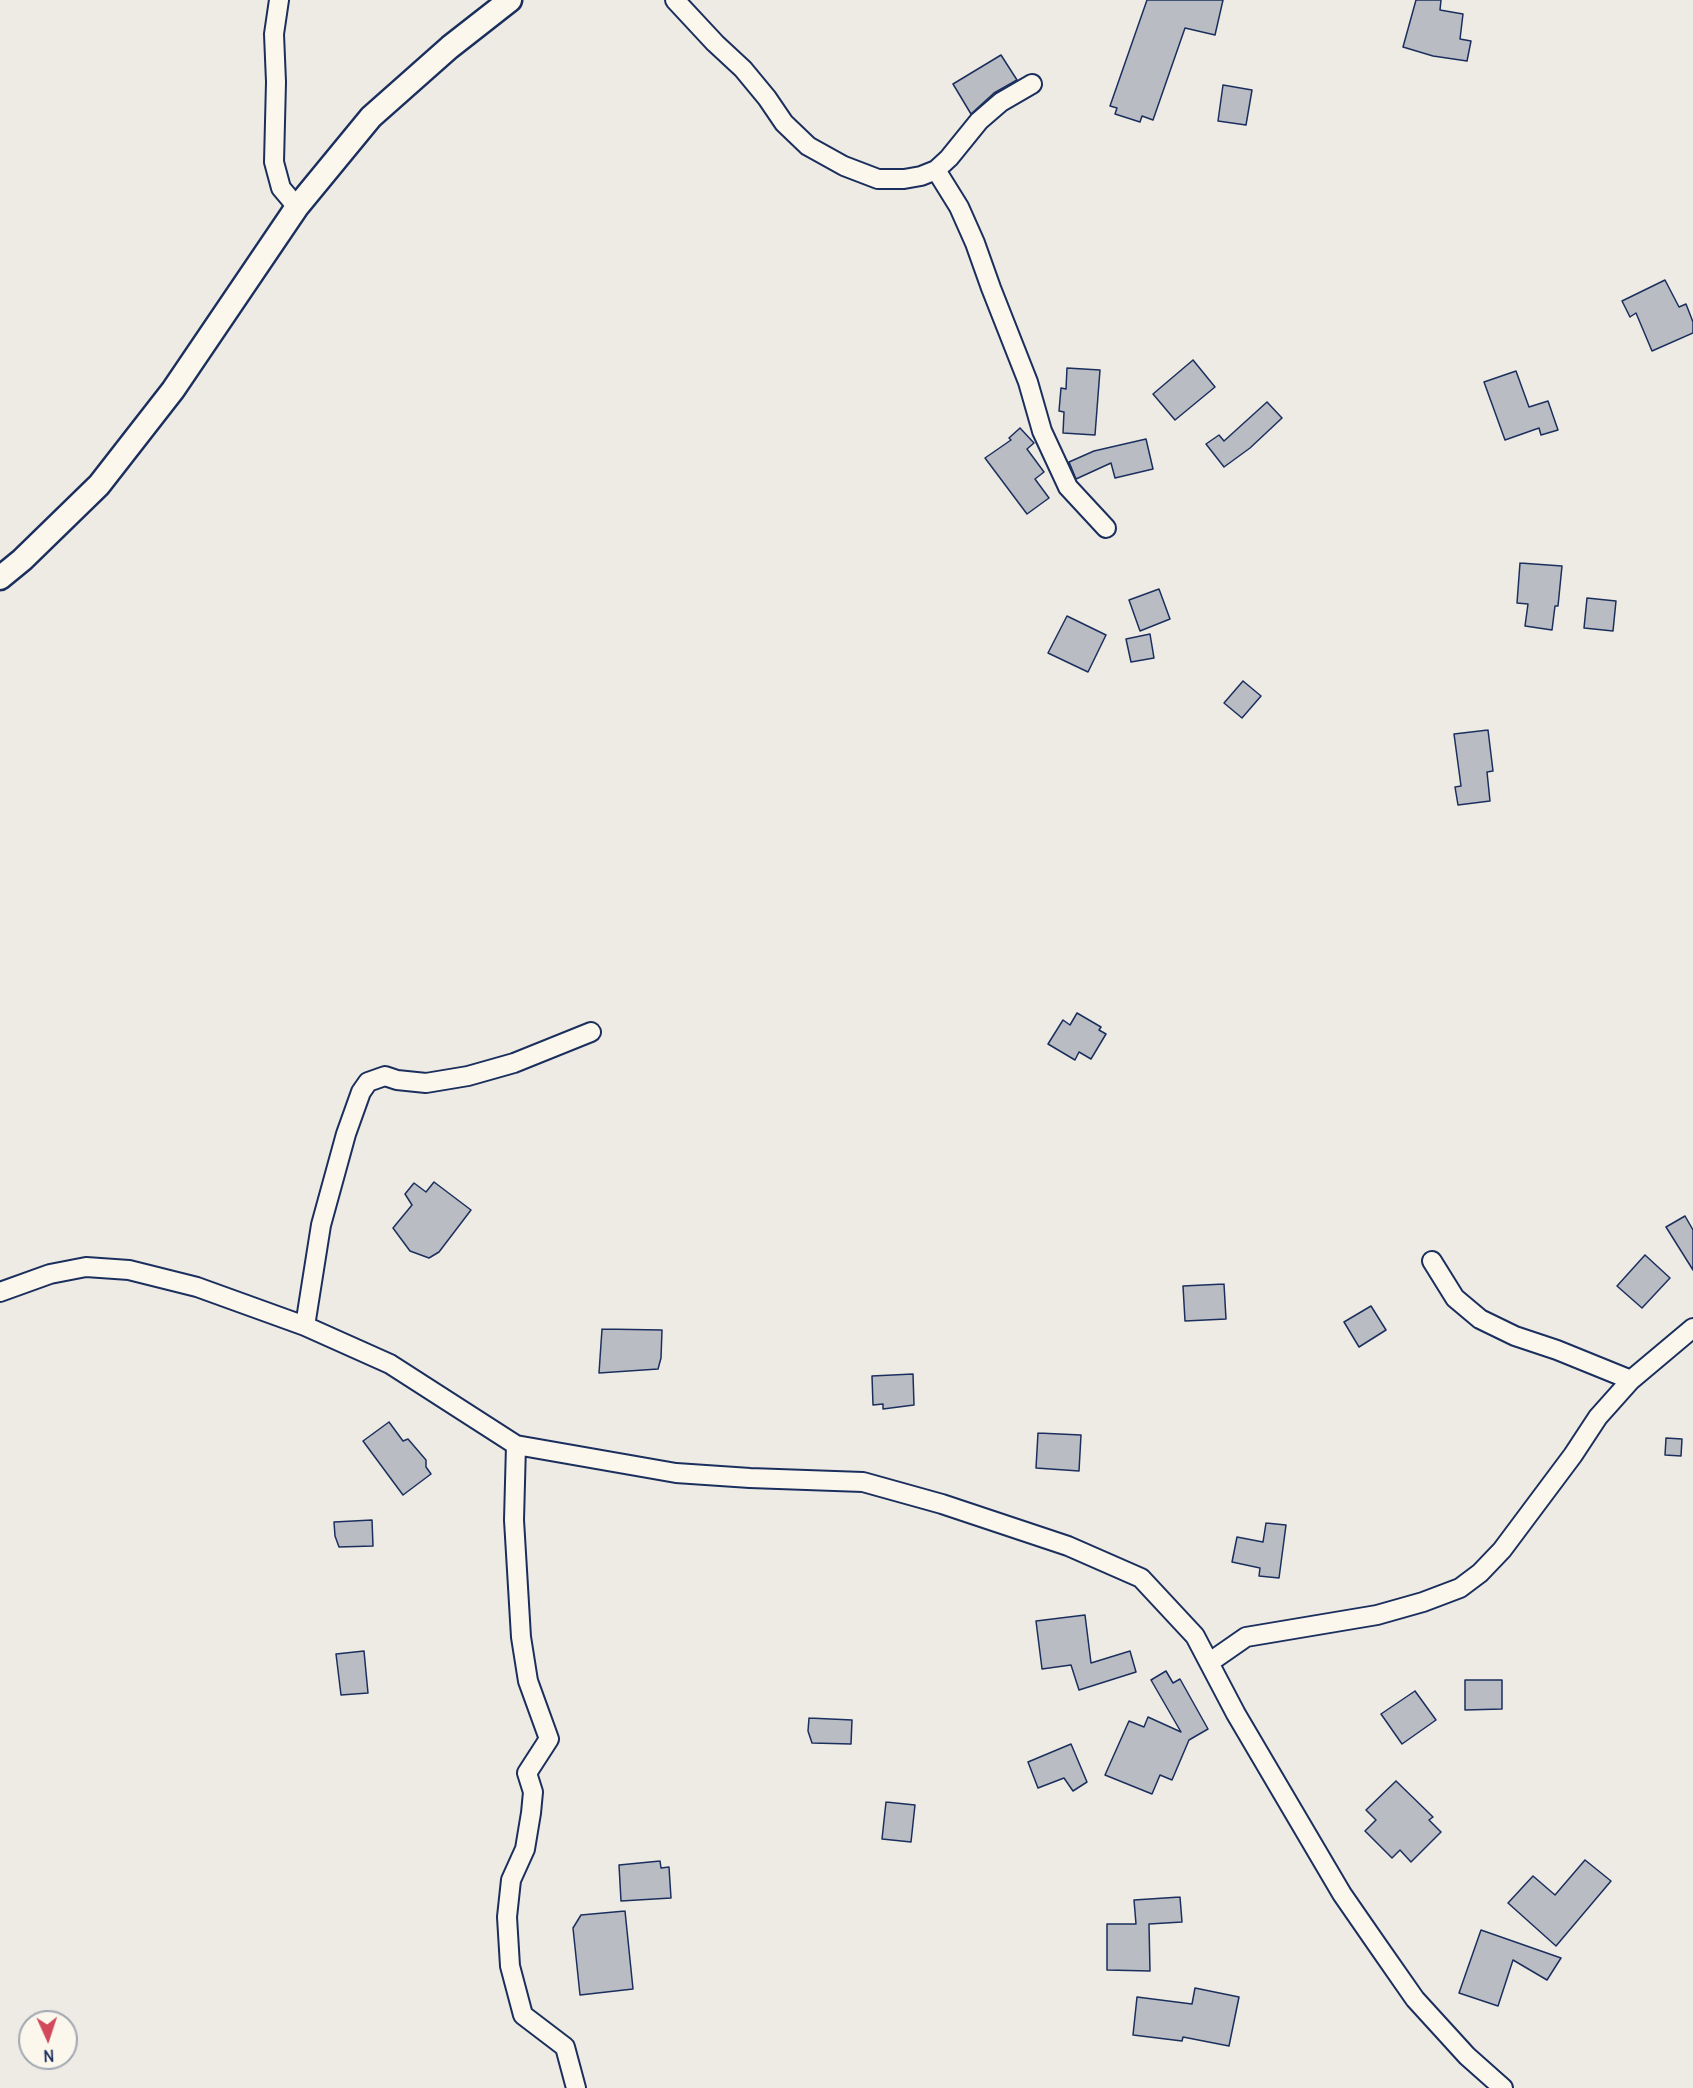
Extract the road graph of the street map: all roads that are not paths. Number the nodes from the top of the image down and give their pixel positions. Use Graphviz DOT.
graph roads {
  1 [pos="279,0"];
  2 [pos="510,0"];
  3 [pos="675,0"];
  4 [pos="1032,84"];
  5 [pos="936,170"];
  6 [pos="297,207"];
  7 [pos="1106,528"];
  8 [pos="0,578"];
  9 [pos="591,1032"];
  10 [pos="1432,1261"];
  11 [pos="0,1292"];
  12 [pos="305,1326"];
  13 [pos="1693,1328"];
  14 [pos="1631,1380"];
  15 [pos="516,1445"];
  16 [pos="1210,1662"];
  17 [pos="576,2088"];
  18 [pos="1503,2088"];
  1 -- 6 [label="street"];
  2 -- 6 [label="street"];
  3 -- 5 [label="street"];
  4 -- 5 [label="street"];
  5 -- 7 [label="street"];
  6 -- 8 [label="street"];
  9 -- 12 [label="street"];
  10 -- 14 [label="street"];
  11 -- 12 [label="street"];
  12 -- 15 [label="street"];
  13 -- 14 [label="street"];
  14 -- 16 [label="street"];
  15 -- 16 [label="street"];
  15 -- 17 [label="street"];
  16 -- 18 [label="street"];
}
